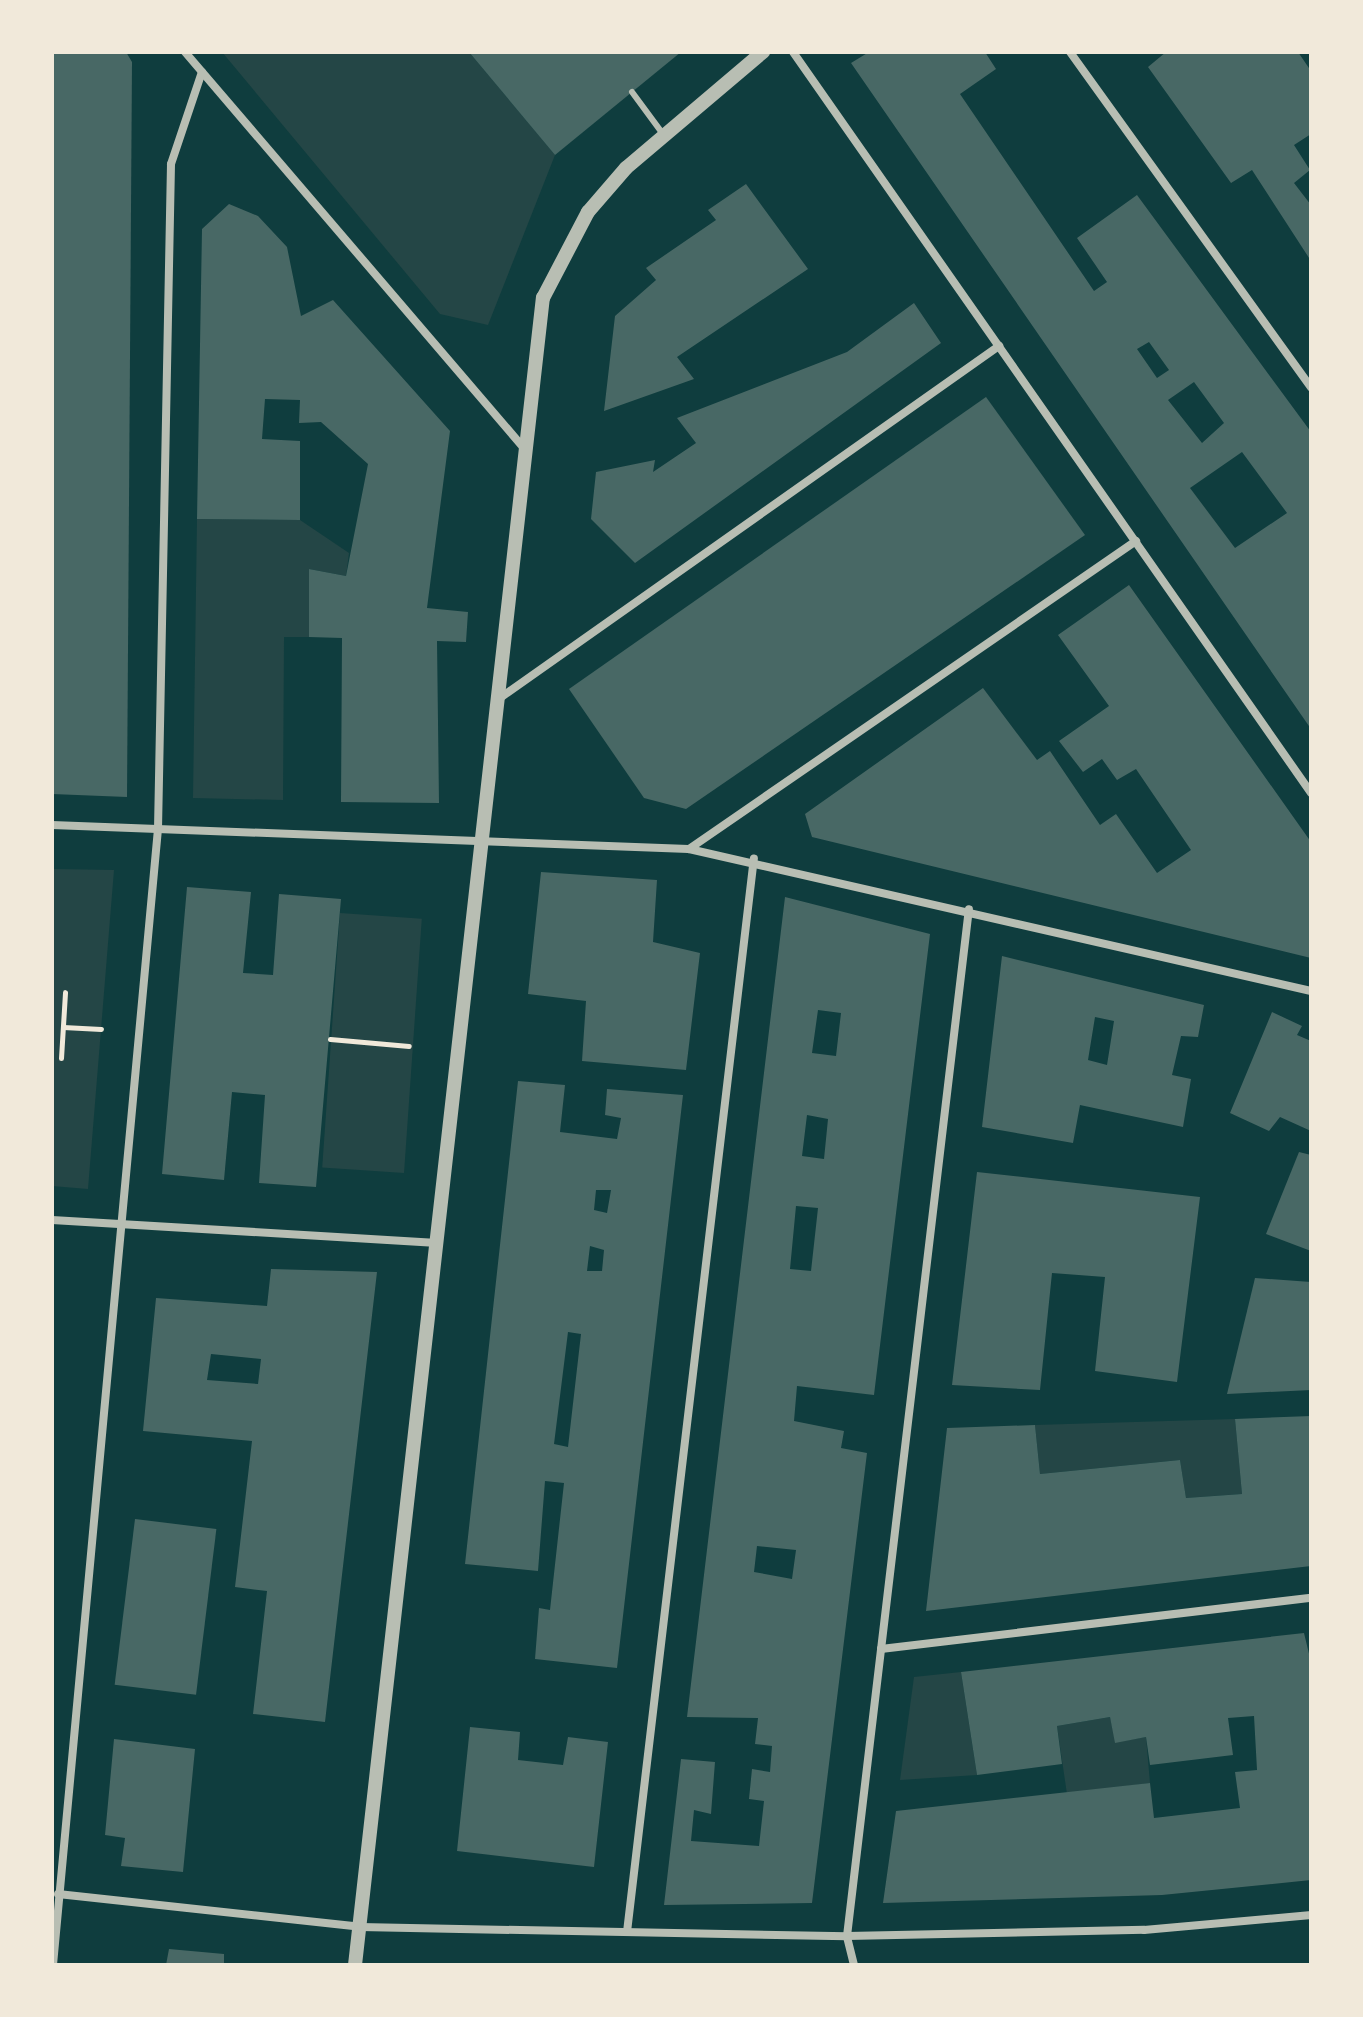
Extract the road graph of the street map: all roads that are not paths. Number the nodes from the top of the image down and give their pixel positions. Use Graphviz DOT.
graph roads {
  1 [pos="185,52"];
  2 [pos="763,52"];
  3 [pos="793,52"];
  4 [pos="1070,52"];
  5 [pos="202,72"];
  6 [pos="632,92"];
  7 [pos="664,136"];
  8 [pos="999,346"];
  9 [pos="1311,387"];
  10 [pos="523,447"];
  11 [pos="1136,541"];
  12 [pos="500,698"];
  13 [pos="1311,793"];
  14 [pos="52,825"];
  15 [pos="158,829"];
  16 [pos="482,840"];
  17 [pos="689,849"];
  18 [pos="754,858"];
  19 [pos="969,909"];
  20 [pos="1311,991"];
  21 [pos="52,1220"];
  22 [pos="123,1224"];
  23 [pos="437,1243"];
  24 [pos="1311,1598"];
  25 [pos="881,1649"];
  26 [pos="58,1894"];
  27 [pos="1311,1915"];
  28 [pos="360,1927"];
  29 [pos="627,1932"];
  30 [pos="847,1936"];
  31 [pos="53,1965"];
  32 [pos="355,1965"];
  33 [pos="854,1965"];
  1 -- 5 [label="street"];
  2 -- 7 [label="street"];
  3 -- 8 [label="street"];
  4 -- 9 [label="street"];
  5 -- 10 [label="street"];
  5 -- 15 [label="street"];
  6 -- 7 [label="lane"];
  7 -- 10 [label="street"];
  8 -- 11 [label="street"];
  8 -- 12 [label="street"];
  10 -- 12 [label="street"];
  11 -- 13 [label="street"];
  11 -- 17 [label="street"];
  12 -- 16 [label="street"];
  14 -- 15 [label="street"];
  15 -- 16 [label="street"];
  15 -- 22 [label="street"];
  16 -- 17 [label="street"];
  16 -- 23 [label="street"];
  17 -- 18 [label="street"];
  18 -- 19 [label="street"];
  18 -- 29 [label="street"];
  19 -- 20 [label="street"];
  19 -- 25 [label="street"];
  21 -- 22 [label="street"];
  22 -- 23 [label="street"];
  22 -- 26 [label="street"];
  23 -- 28 [label="street"];
  24 -- 25 [label="street"];
  25 -- 30 [label="street"];
  26 -- 28 [label="street"];
  26 -- 31 [label="street"];
  27 -- 30 [label="street"];
  28 -- 29 [label="street"];
  28 -- 32 [label="street"];
  29 -- 30 [label="street"];
  30 -- 33 [label="street"];
}
